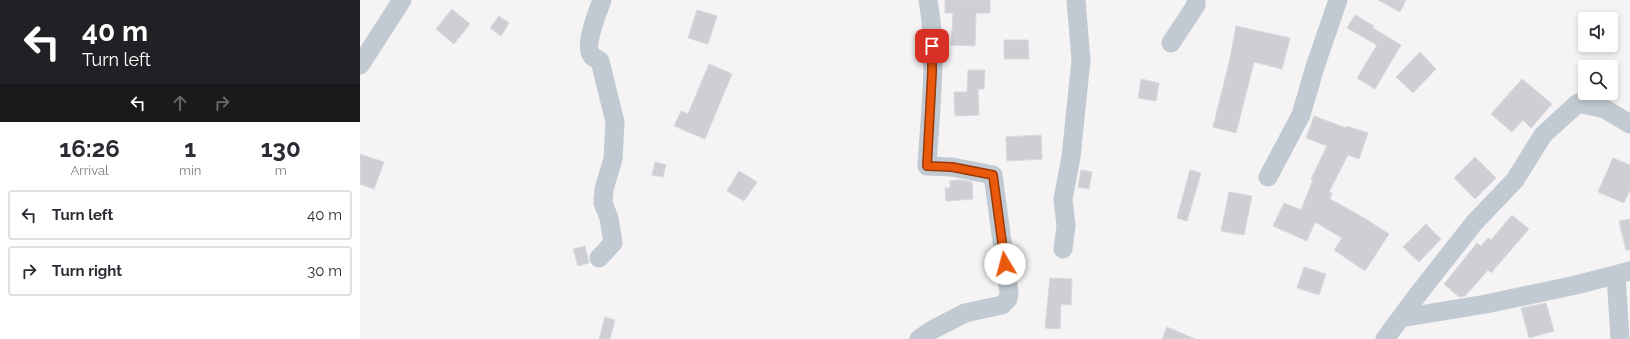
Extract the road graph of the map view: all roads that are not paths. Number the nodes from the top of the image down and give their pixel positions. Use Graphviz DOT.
graph roads {
  1 [pos="402,0"];
  2 [pos="602,0"];
  3 [pos="928,0"];
  4 [pos="1076,0"];
  5 [pos="1196,0"];
  6 [pos="1338,0"];
  7 [pos="1171,43"];
  8 [pos="360,65"];
  9 [pos="1630,124"];
  10 [pos="1268,177"];
  11 [pos="1063,249"];
  12 [pos="599,258"];
  13 [pos="1623,273"];
  14 [pos="1401,318"];
  15 [pos="919,339"];
  16 [pos="1385,339"];
  17 [pos="1620,339"];
  1 -- 8 [label="street"];
  2 -- 12 [label="street"];
  3 -- 15 [label="street"];
  4 -- 11 [label="street"];
  5 -- 7 [label="street"];
  6 -- 10 [label="street"];
  9 -- 14 [label="street"];
  13 -- 14 [label="street"];
  13 -- 17 [label="street"];
  14 -- 16 [label="street"];
}
